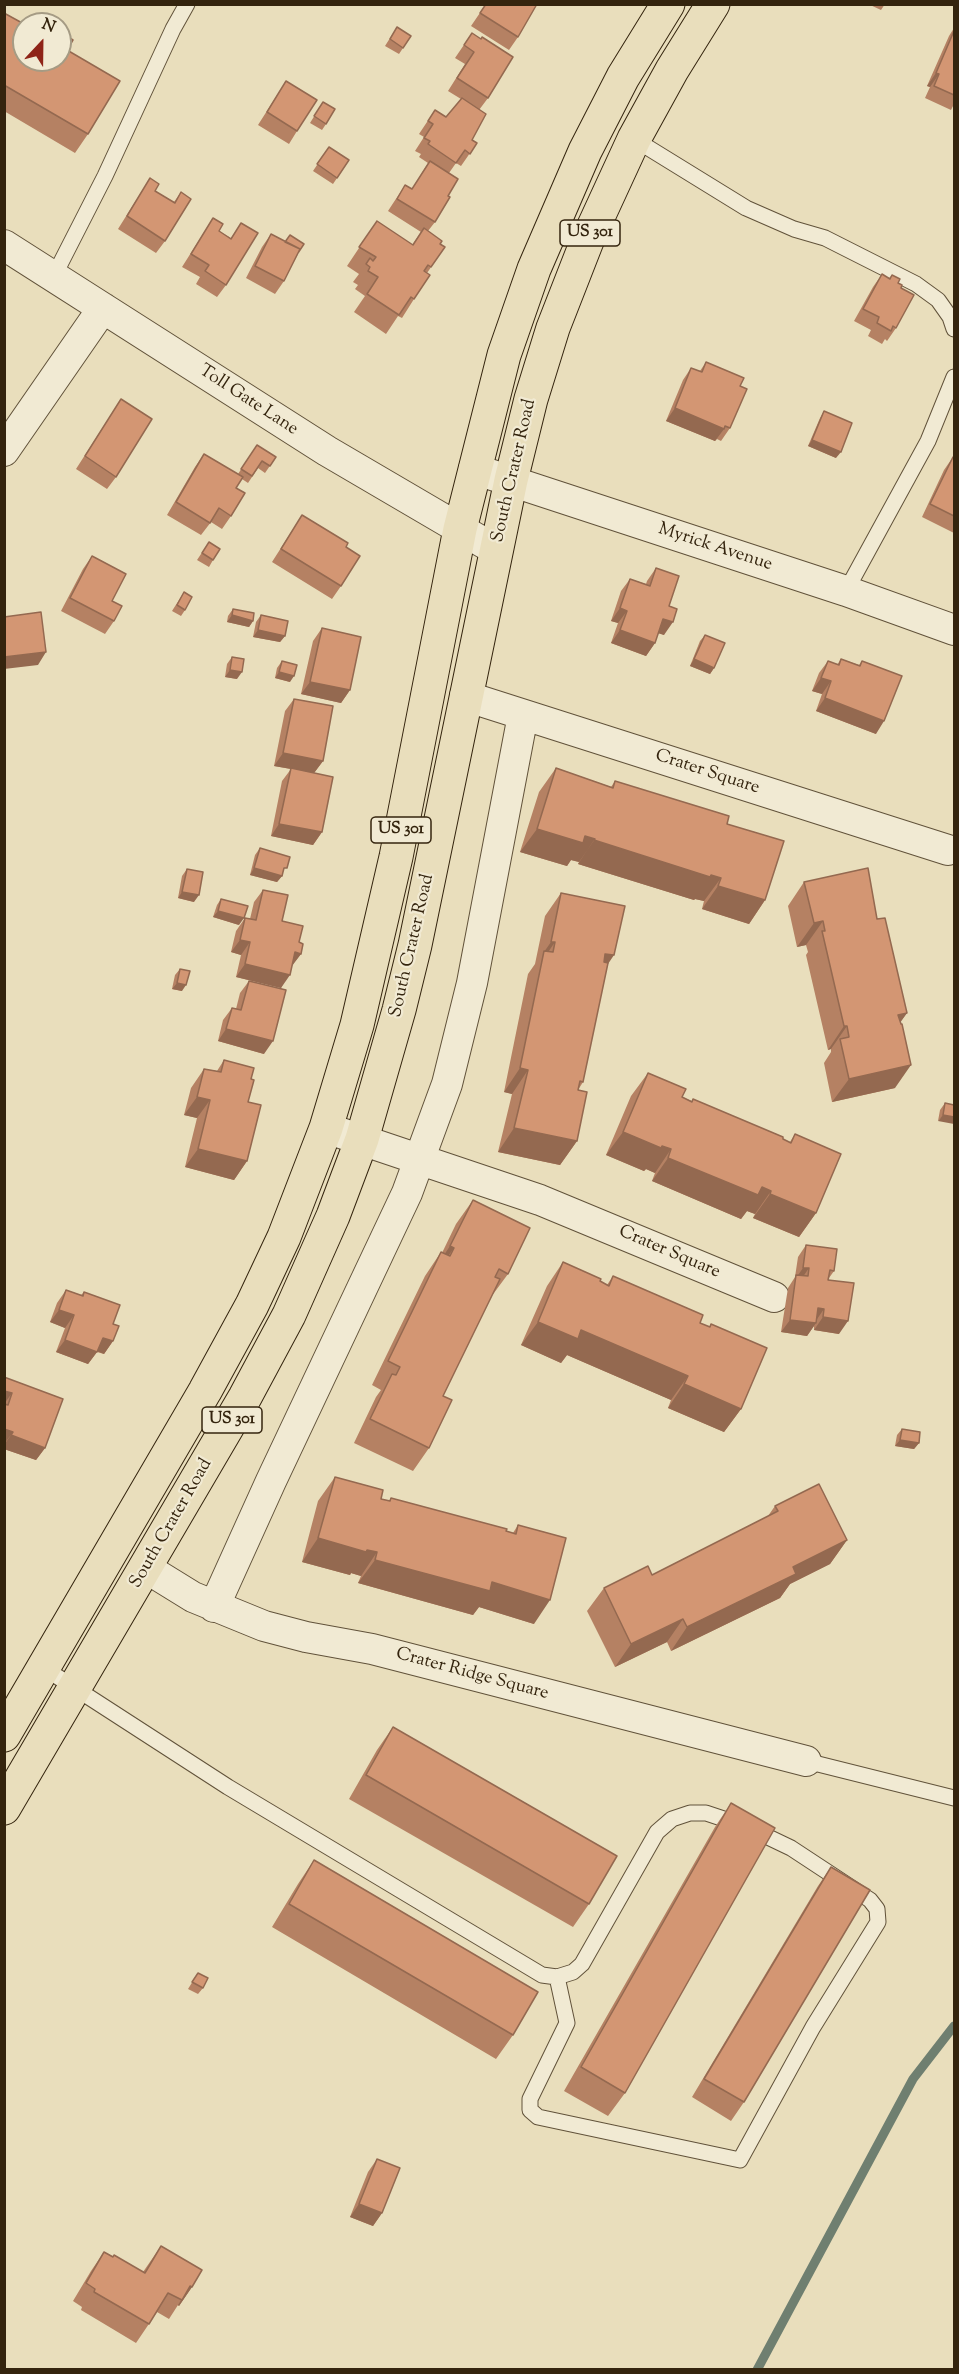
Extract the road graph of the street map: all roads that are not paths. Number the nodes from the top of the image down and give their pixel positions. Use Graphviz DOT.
graph roads {
  1 [pos="188,4"];
  2 [pos="668,4"];
  3 [pos="713,4"];
  4 [pos="634,139"];
  5 [pos="4,245"];
  6 [pos="54,276"];
  7 [pos="103,308"];
  8 [pos="954,329"];
  9 [pos="954,377"];
  10 [pos="4,451"];
  11 [pos="474,468"];
  12 [pos="512,480"];
  13 [pos="460,529"];
  14 [pos="496,550"];
  15 [pos="846,591"];
  16 [pos="954,630"];
  17 [pos="465,696"];
  18 [pos="523,715"];
  19 [pos="948,850"];
  20 [pos="326,1128"];
  21 [pos="362,1139"];
  22 [pos="420,1160"];
  23 [pos="774,1297"];
  24 [pos="146,1568"];
  25 [pos="214,1607"];
  26 [pos="44,1668"];
  27 [pos="75,1688"];
  28 [pos="4,1735"];
  29 [pos="806,1761"];
  30 [pos="954,1798"];
  31 [pos="4,1808"];
  32 [pos="557,1977"];
  1 -- 6 [label="lane"];
  2 -- 11 [label="main road, South Crater Road / US 301"];
  3 -- 4 [label="main road, South Crater Road / US 301"];
  4 -- 8 [label="lane"];
  4 -- 12 [label="main road, South Crater Road / US 301"];
  5 -- 6 [label="street, Toll Gate Lane"];
  6 -- 7 [label="street, Toll Gate Lane"];
  7 -- 10 [label="street"];
  7 -- 13 [label="street, Toll Gate Lane"];
  9 -- 15 [label="lane"];
  11 -- 12 [label="street, Myrick Avenue"];
  11 -- 13 [label="main road, South Crater Road / US 301"];
  12 -- 14 [label="main road, South Crater Road / US 301"];
  12 -- 15 [label="street, Myrick Avenue"];
  13 -- 14 [label="street, Toll Gate Lane"];
  13 -- 20 [label="main road, South Crater Road / US 301"];
  14 -- 17 [label="main road, South Crater Road / US 301"];
  15 -- 16 [label="street, Myrick Avenue"];
  17 -- 18 [label="street, Crater Square"];
  17 -- 21 [label="main road, South Crater Road / US 301"];
  18 -- 19 [label="street, Crater Square"];
  18 -- 22 [label="street"];
  20 -- 21 [label="street, Crater Square"];
  20 -- 26 [label="main road, South Crater Road / US 301"];
  21 -- 22 [label="street, Crater Square"];
  21 -- 24 [label="main road, South Crater Road / US 301"];
  22 -- 23 [label="street, Crater Square"];
  22 -- 25 [label="street"];
  24 -- 25 [label="street, Crater Ridge Square"];
  24 -- 27 [label="main road, South Crater Road / US 301"];
  25 -- 29 [label="street, Crater Ridge Square"];
  26 -- 27 [label="lane"];
  26 -- 28 [label="main road, South Crater Road / US 301"];
  27 -- 31 [label="main road, South Crater Road / US 301"];
  27 -- 32 [label="lane"];
  29 -- 30 [label="lane"];
  32 -- 32 [label="lane"];
}
